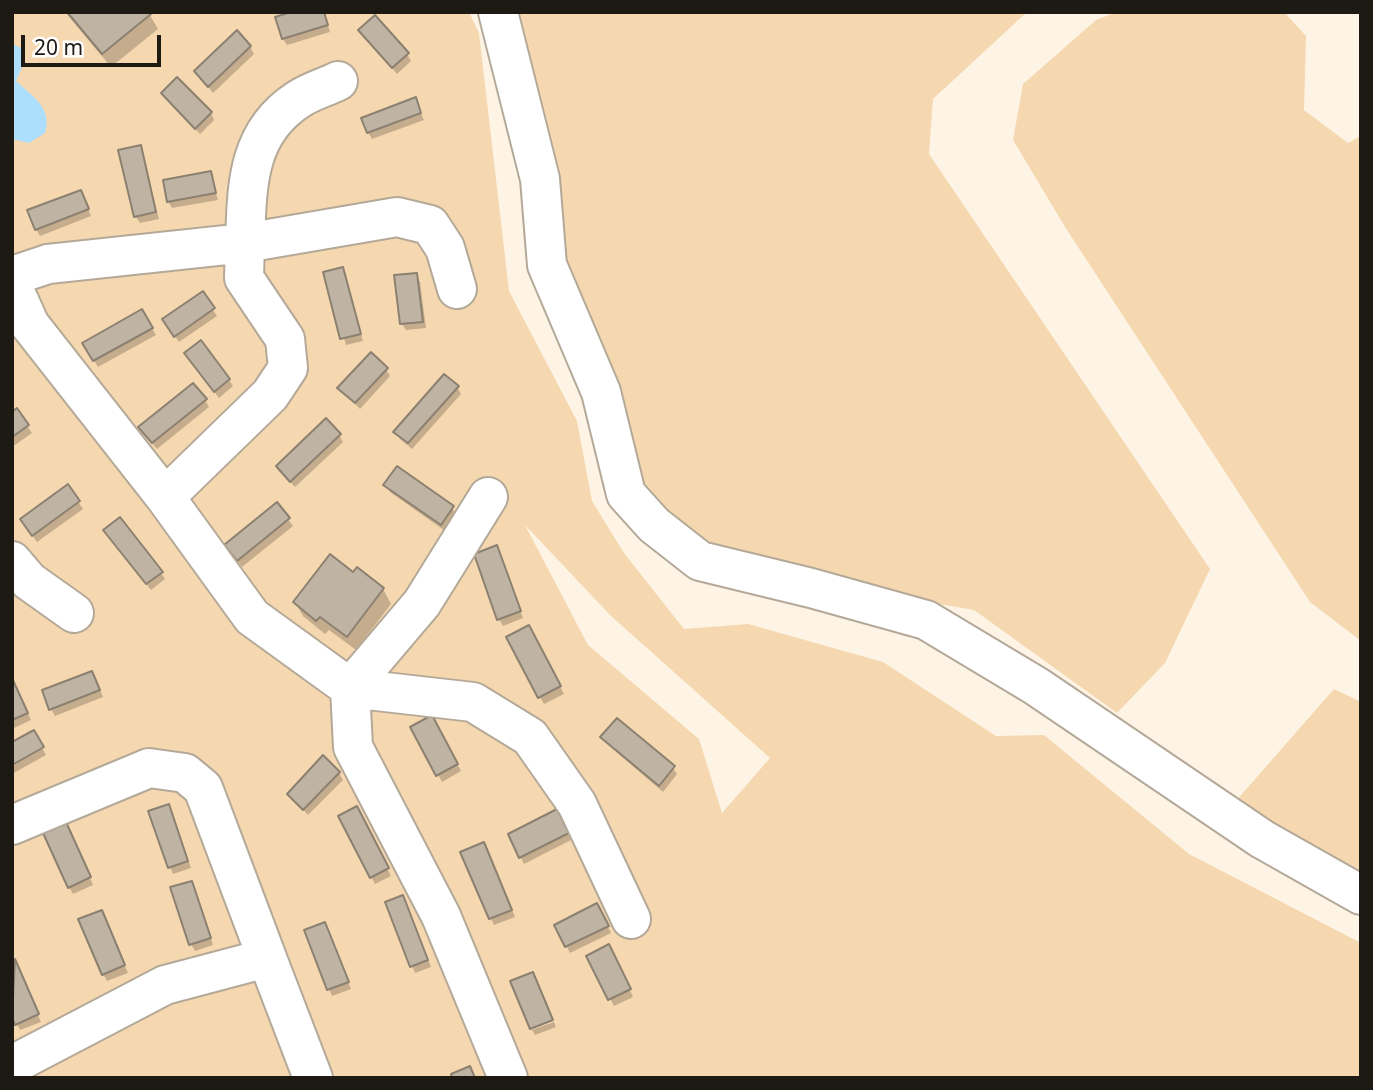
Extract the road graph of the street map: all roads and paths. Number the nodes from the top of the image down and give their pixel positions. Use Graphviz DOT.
graph roads {
  1 [pos="498,12"];
  2 [pos="338,81"];
  3 [pos="245,243"];
  4 [pos="12,276"];
  5 [pos="12,285"];
  6 [pos="457,289"];
  7 [pos="165,497"];
  8 [pos="488,497"];
  9 [pos="18,579"];
  10 [pos="74,613"];
  11 [pos="350,688"];
  12 [pos="12,825"];
  13 [pos="1361,895"];
  14 [pos="631,919"];
  15 [pos="267,958"];
  16 [pos="12,1065"];
  17 [pos="313,1078"];
  18 [pos="508,1078"];
  1 -- 13 [label="street"];
  2 -- 3 [label="street"];
  3 -- 4 [label="street"];
  3 -- 6 [label="street"];
  3 -- 7 [label="street"];
  5 -- 7 [label="street"];
  7 -- 11 [label="street"];
  8 -- 11 [label="street"];
  9 -- 10 [label="street"];
  11 -- 14 [label="street"];
  11 -- 18 [label="street"];
  12 -- 15 [label="street"];
  15 -- 16 [label="street"];
  15 -- 17 [label="street"];
}
